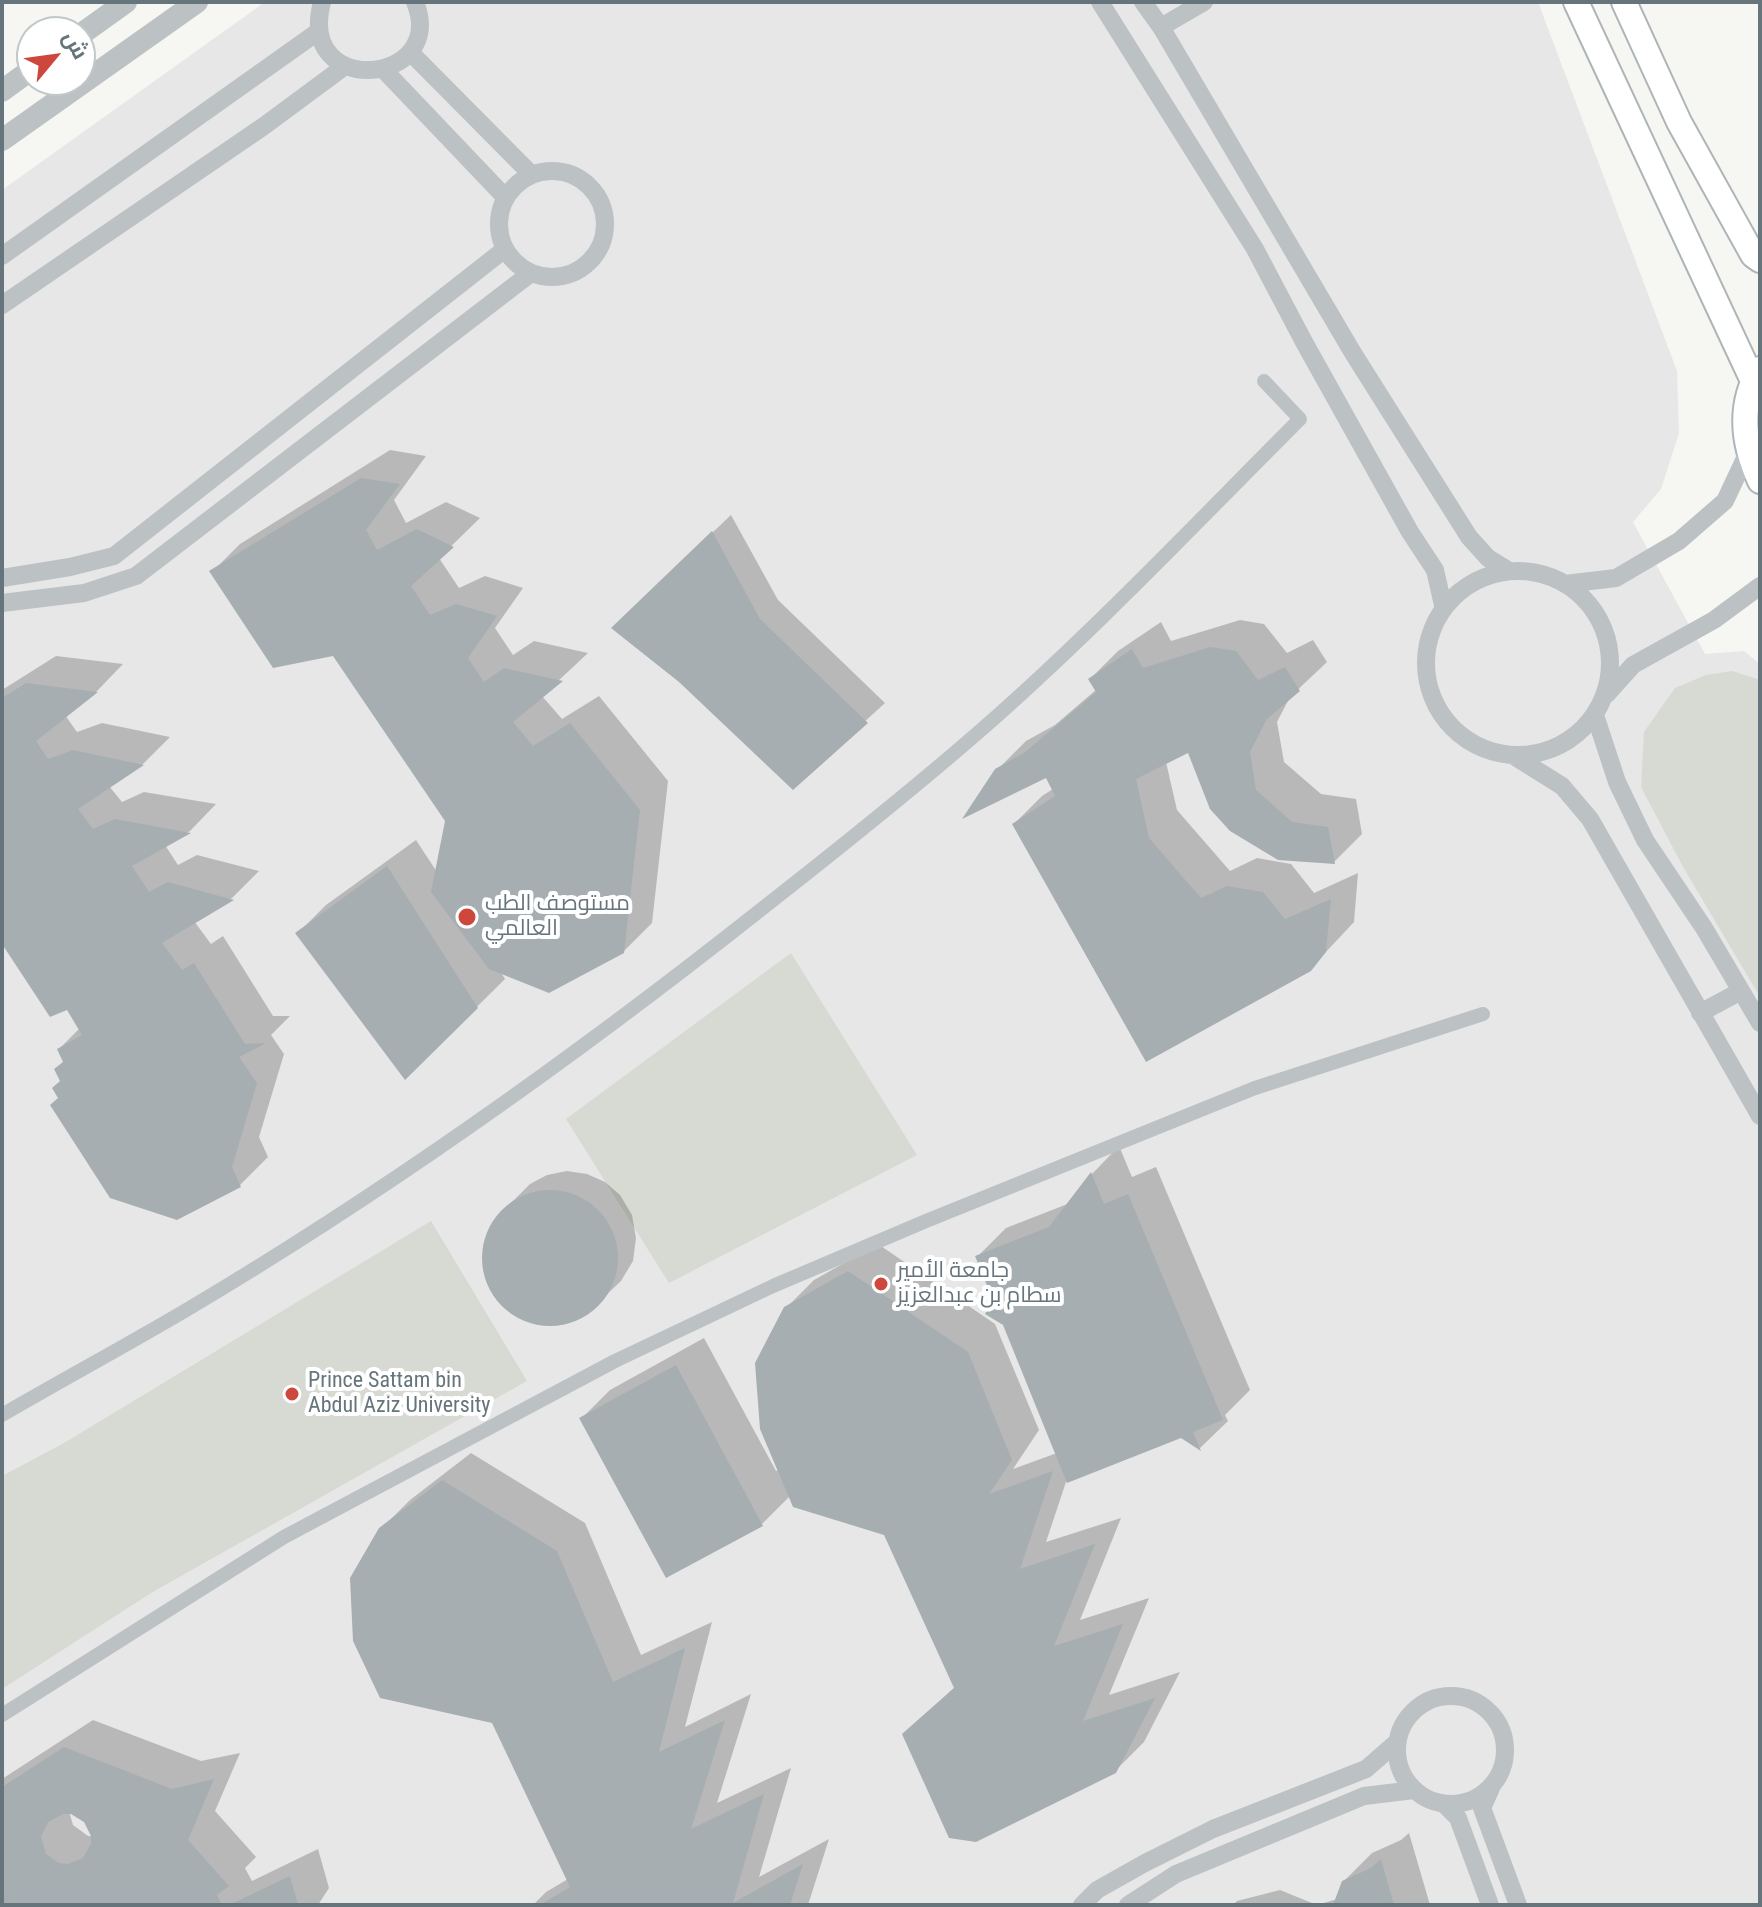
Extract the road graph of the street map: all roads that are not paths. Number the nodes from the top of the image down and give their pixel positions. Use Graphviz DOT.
graph roads {
  1 [pos="126,2"];
  2 [pos="197,2"];
  3 [pos="322,2"];
  4 [pos="1100,2"];
  5 [pos="1143,2"];
  6 [pos="1204,2"];
  7 [pos="1576,2"];
  8 [pos="1624,2"];
  9 [pos="420,5"];
  10 [pos="96,24"];
  11 [pos="1161,27"];
  12 [pos="319,31"];
  13 [pos="410,52"];
  14 [pos="345,66"];
  15 [pos="384,70"];
  16 [pos="2,140"];
  17 [pos="531,174"];
  18 [pos="505,197"];
  19 [pos="1284,234"];
  20 [pos="505,249"];
  21 [pos="1255,249"];
  22 [pos="2,256"];
  23 [pos="1760,260"];
  24 [pos="531,273"];
  25 [pos="2,305"];
  26 [pos="1756,375"];
  27 [pos="1264,381"];
  28 [pos="1748,452"];
  29 [pos="1760,481"];
  30 [pos="1509,571"];
  31 [pos="2,578"];
  32 [pos="1565,584"];
  33 [pos="1760,586"];
  34 [pos="2,603"];
  35 [pos="1443,605"];
  36 [pos="1605,696"];
  37 [pos="1595,715"];
  38 [pos="1514,756"];
  39 [pos="1741,991"];
  40 [pos="1700,1013"];
  41 [pos="1483,1014"];
  42 [pos="1760,1023"];
  43 [pos="1760,1116"];
  44 [pos="2,1415"];
  45 [pos="2,1715"];
  46 [pos="1397,1742"];
  47 [pos="1492,1786"];
  48 [pos="1414,1790"];
  49 [pos="1445,1805"];
  50 [pos="1082,1905"];
  51 [pos="1128,1905"];
  52 [pos="1490,1905"];
  53 [pos="1518,1905"];
  1 -- 10 [label="street"];
  2 -- 16 [label="street"];
  3 -- 12 [label="street"];
  4 -- 21 [label="street"];
  5 -- 11 [label="street"];
  6 -- 11 [label="street"];
  7 -- 26 [label="main road"];
  8 -- 23 [label="main road"];
  9 -- 13 [label="street"];
  11 -- 19 [label="street"];
  12 -- 14 [label="street"];
  12 -- 22 [label="street"];
  13 -- 15 [label="street"];
  13 -- 17 [label="street"];
  14 -- 15 [label="street"];
  14 -- 25 [label="street"];
  15 -- 18 [label="street"];
  17 -- 18 [label="street"];
  17 -- 24 [label="street"];
  18 -- 20 [label="street"];
  19 -- 21 [label="street"];
  19 -- 30 [label="street"];
  20 -- 24 [label="street"];
  20 -- 31 [label="street"];
  21 -- 35 [label="street"];
  24 -- 34 [label="street"];
  26 -- 28 [label="main road"];
  27 -- 44 [label="street"];
  28 -- 29 [label="main road"];
  28 -- 32 [label="street"];
  30 -- 32 [label="street"];
  30 -- 35 [label="street"];
  32 -- 36 [label="street"];
  33 -- 36 [label="street"];
  35 -- 38 [label="street"];
  36 -- 37 [label="street"];
  37 -- 38 [label="street"];
  37 -- 39 [label="street"];
  38 -- 40 [label="street"];
  39 -- 40 [label="street"];
  39 -- 42 [label="street"];
  40 -- 43 [label="street"];
  41 -- 45 [label="street"];
  46 -- 47 [label="street"];
  46 -- 48 [label="street"];
  46 -- 50 [label="street"];
  47 -- 49 [label="street"];
  47 -- 53 [label="street"];
  48 -- 49 [label="street"];
  48 -- 51 [label="street"];
  49 -- 52 [label="street"];
}
